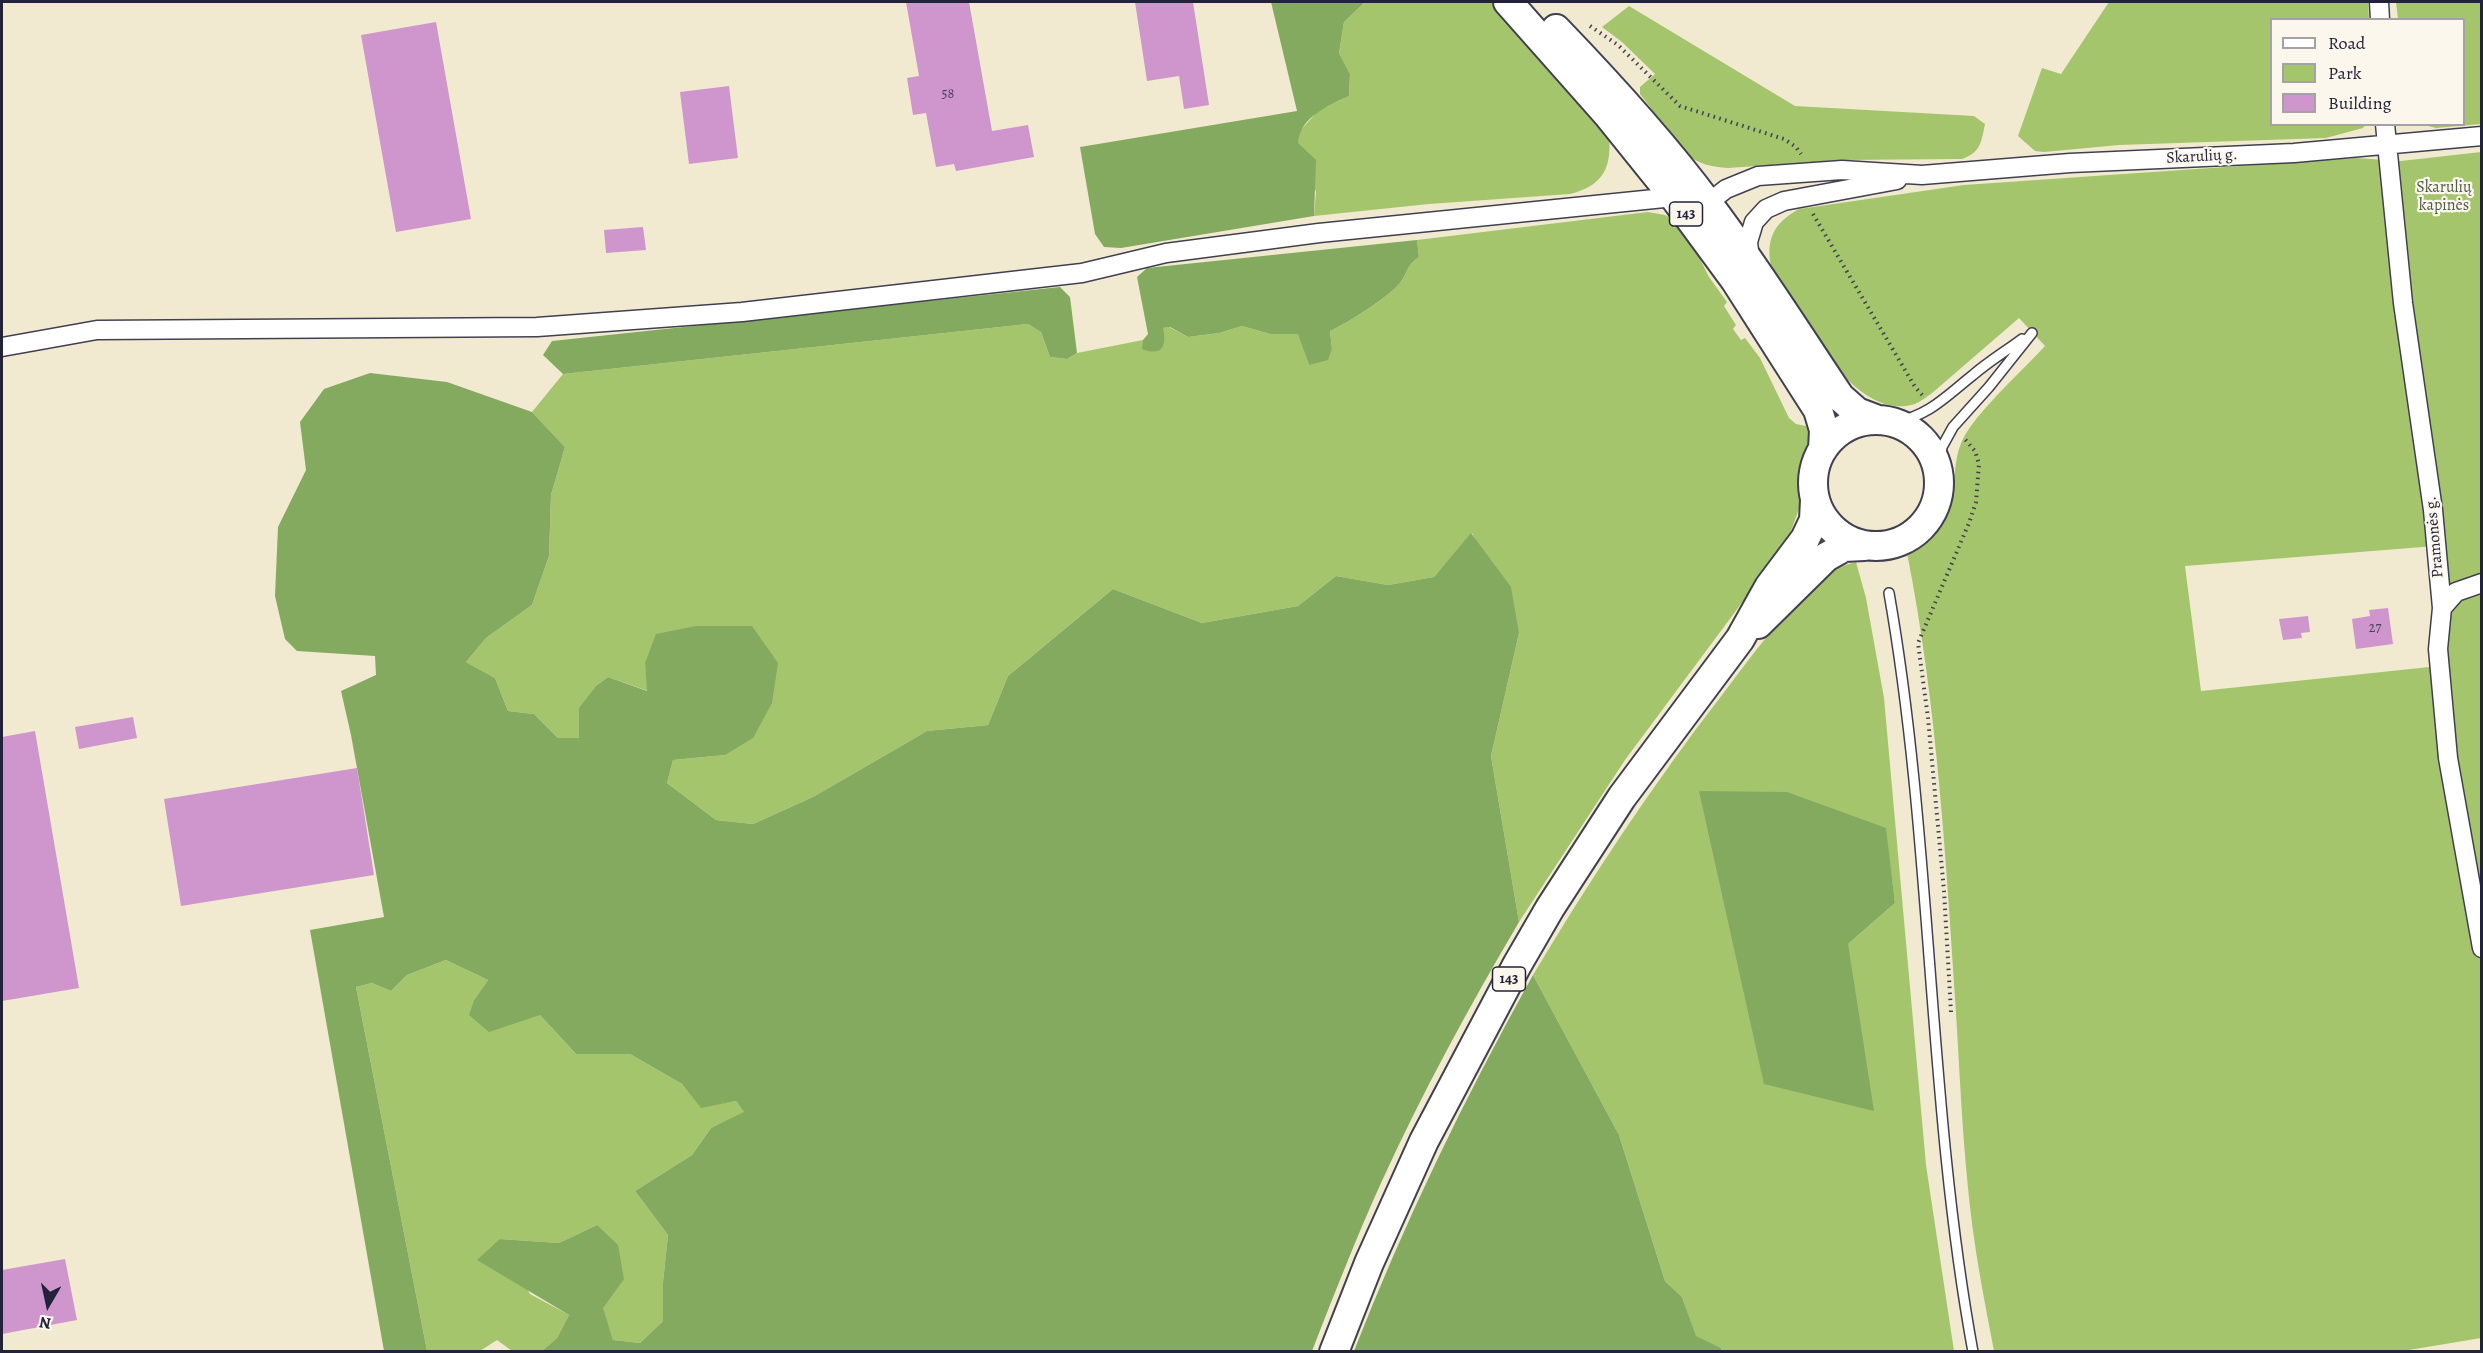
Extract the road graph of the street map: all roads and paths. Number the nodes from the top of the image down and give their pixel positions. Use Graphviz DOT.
graph roads {
  1 [pos="1508,2"];
  2 [pos="1526,2"];
  3 [pos="2379,2"];
  4 [pos="2380,18"];
  5 [pos="1589,26"];
  6 [pos="2385,126"];
  7 [pos="2481,136"];
  8 [pos="2386,146"];
  9 [pos="1806,173"];
  10 [pos="1922,175"];
  11 [pos="1809,196"];
  12 [pos="1674,197"];
  13 [pos="1708,203"];
  14 [pos="1704,238"];
  15 [pos="1751,262"];
  16 [pos="2,347"];
  17 [pos="1934,408"];
  18 [pos="1886,422"];
  19 [pos="1953,427"];
  20 [pos="1823,449"];
  21 [pos="1938,470"];
  22 [pos="1815,500"];
  23 [pos="1864,546"];
  24 [pos="2481,583"];
  25 [pos="1889,592"];
  26 [pos="2442,608"];
  27 [pos="1740,639"];
  28 [pos="2481,948"];
  29 [pos="1951,1022"];
  30 [pos="1334,1352"];
  31 [pos="1973,1352"];
  1 -- 12 [label="main road, 143"];
  2 -- 13 [label="main road, 143"];
  3 -- 4 [label="street"];
  5 -- 9 [label="path"];
  6 -- 8 [label="street, Pramonės g."];
  7 -- 8 [label="street, Skarulių g."];
  8 -- 10 [label="street, Skarulių g."];
  8 -- 26 [label="street, Pramonės g."];
  9 -- 10 [label="street, Skarulių g."];
  9 -- 13 [label="street, Skarulių g."];
  10 -- 11 [label="street, Skarulių g."];
  11 -- 15 [label="street, Skarulių g."];
  11 -- 17 [label="path"];
  12 -- 14 [label="main road, 143"];
  12 -- 16 [label="street"];
  13 -- 14 [label="street"];
  13 -- 15 [label="main road, 143"];
  14 -- 20 [label="main road, 143"];
  15 -- 18 [label="main road, 143"];
  17 -- 18 [label="lane"];
  17 -- 19 [label="lane"];
  18 -- 20 [label="main road, 143"];
  18 -- 21 [label="main road, 143"];
  19 -- 21 [label="lane"];
  19 -- 29 [label="path"];
  20 -- 22 [label="main road, 143"];
  21 -- 23 [label="main road, 143"];
  22 -- 23 [label="main road, 143"];
  22 -- 27 [label="main road, 143"];
  23 -- 27 [label="main road, 143"];
  24 -- 26 [label="street"];
  25 -- 31 [label="lane"];
  26 -- 28 [label="street, Pramonės g."];
  27 -- 30 [label="main road, 143"];
}
